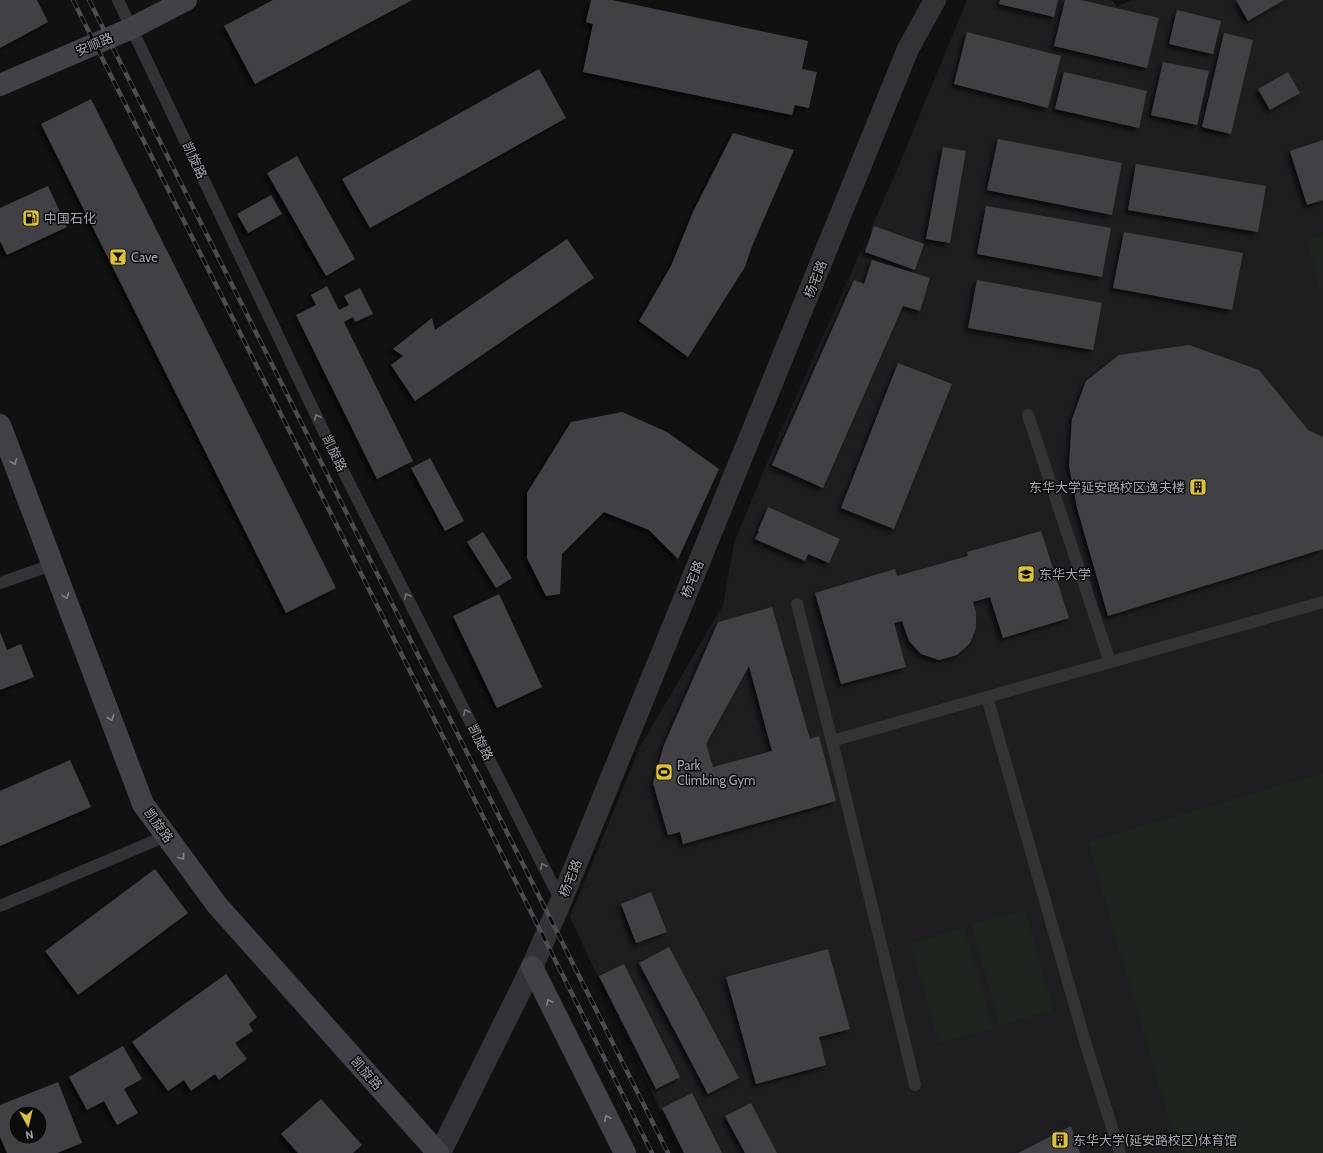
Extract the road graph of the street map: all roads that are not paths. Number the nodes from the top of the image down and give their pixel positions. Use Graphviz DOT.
graph roads {
  1 [pos="118,0"];
  2 [pos="186,0"];
  3 [pos="935,0"];
  4 [pos="132,28"];
  5 [pos="0,85"];
  6 [pos="1028,415"];
  7 [pos="0,425"];
  8 [pos="54,564"];
  9 [pos="0,583"];
  10 [pos="1323,602"];
  11 [pos="796,604"];
  12 [pos="1110,662"];
  13 [pos="987,697"];
  14 [pos="832,741"];
  15 [pos="166,836"];
  16 [pos="561,901"];
  17 [pos="0,906"];
  18 [pos="532,967"];
  19 [pos="915,1085"];
  20 [pos="439,1153"];
  21 [pos="625,1153"];
  22 [pos="1120,1153"];
  1 -- 4 [label="lane, 凯旋路"];
  2 -- 4 [label="street, 安顺路"];
  3 -- 16 [label="street, 杨宅路"];
  4 -- 5 [label="street, 安顺路"];
  16 -- 4 [label="lane, 凯旋路, one-way"];
  6 -- 12 [label="lane"];
  7 -- 8 [label="street, 凯旋路, one-way"];
  8 -- 9 [label="lane"];
  8 -- 15 [label="street, 凯旋路, one-way"];
  10 -- 12 [label="lane"];
  11 -- 14 [label="lane"];
  12 -- 13 [label="lane"];
  13 -- 14 [label="lane"];
  13 -- 22 [label="lane"];
  14 -- 19 [label="lane"];
  15 -- 17 [label="lane"];
  15 -- 20 [label="street, 凯旋路, one-way"];
  16 -- 18 [label="street, 杨宅路"];
  18 -- 20 [label="street, 杨宅路"];
  21 -- 18 [label="street, one-way"];
}
